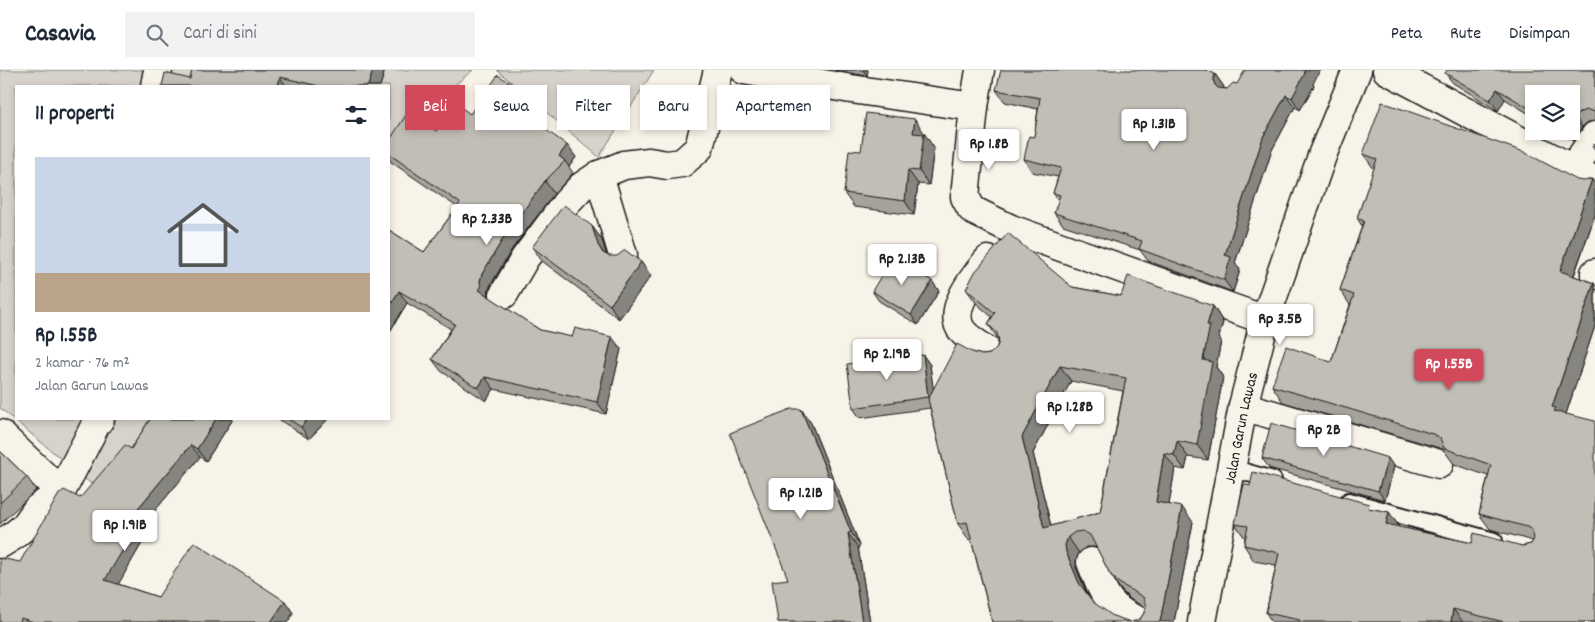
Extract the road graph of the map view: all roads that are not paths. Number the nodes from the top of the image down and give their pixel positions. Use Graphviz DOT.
graph roads {
  1 [pos="158,70"];
  2 [pos="718,70"];
  3 [pos="744,70"];
  4 [pos="980,70"];
  5 [pos="1357,70"];
  6 [pos="1387,70"];
  7 [pos="155,85"];
  8 [pos="974,108"];
  9 [pos="1595,136"];
  10 [pos="598,175"];
  11 [pos="1584,175"];
  12 [pos="1012,229"];
  13 [pos="623,255"];
  14 [pos="504,294"];
  15 [pos="1265,320"];
  16 [pos="994,355"];
  17 [pos="1244,406"];
  18 [pos="99,420"];
  19 [pos="0,434"];
  20 [pos="1439,464"];
  21 [pos="1231,468"];
  22 [pos="1288,484"];
  23 [pos="61,492"];
  24 [pos="1335,497"];
  25 [pos="0,544"];
  26 [pos="1506,544"];
  27 [pos="1091,562"];
  28 [pos="1141,622"];
  29 [pos="1202,622"];
  1 -- 7 [label="street"];
  2 -- 10 [label="street"];
  3 -- 8 [label="street"];
  4 -- 8 [label="street"];
  5 -- 15 [label="street, Jalan Garun Lawas"];
  6 -- 11 [label="street"];
  8 -- 12 [label="street"];
  9 -- 11 [label="street"];
  10 -- 13 [label="street"];
  10 -- 14 [label="street"];
  12 -- 15 [label="street"];
  12 -- 16 [label="street"];
  15 -- 17 [label="street, Jalan Garun Lawas"];
  17 -- 20 [label="street"];
  17 -- 21 [label="street, Jalan Garun Lawas"];
  18 -- 23 [label="street"];
  19 -- 23 [label="street"];
  21 -- 22 [label="lane"];
  21 -- 29 [label="street, Jalan Garun Lawas"];
  23 -- 25 [label="street"];
  24 -- 26 [label="lane"];
  27 -- 28 [label="street"];
}
